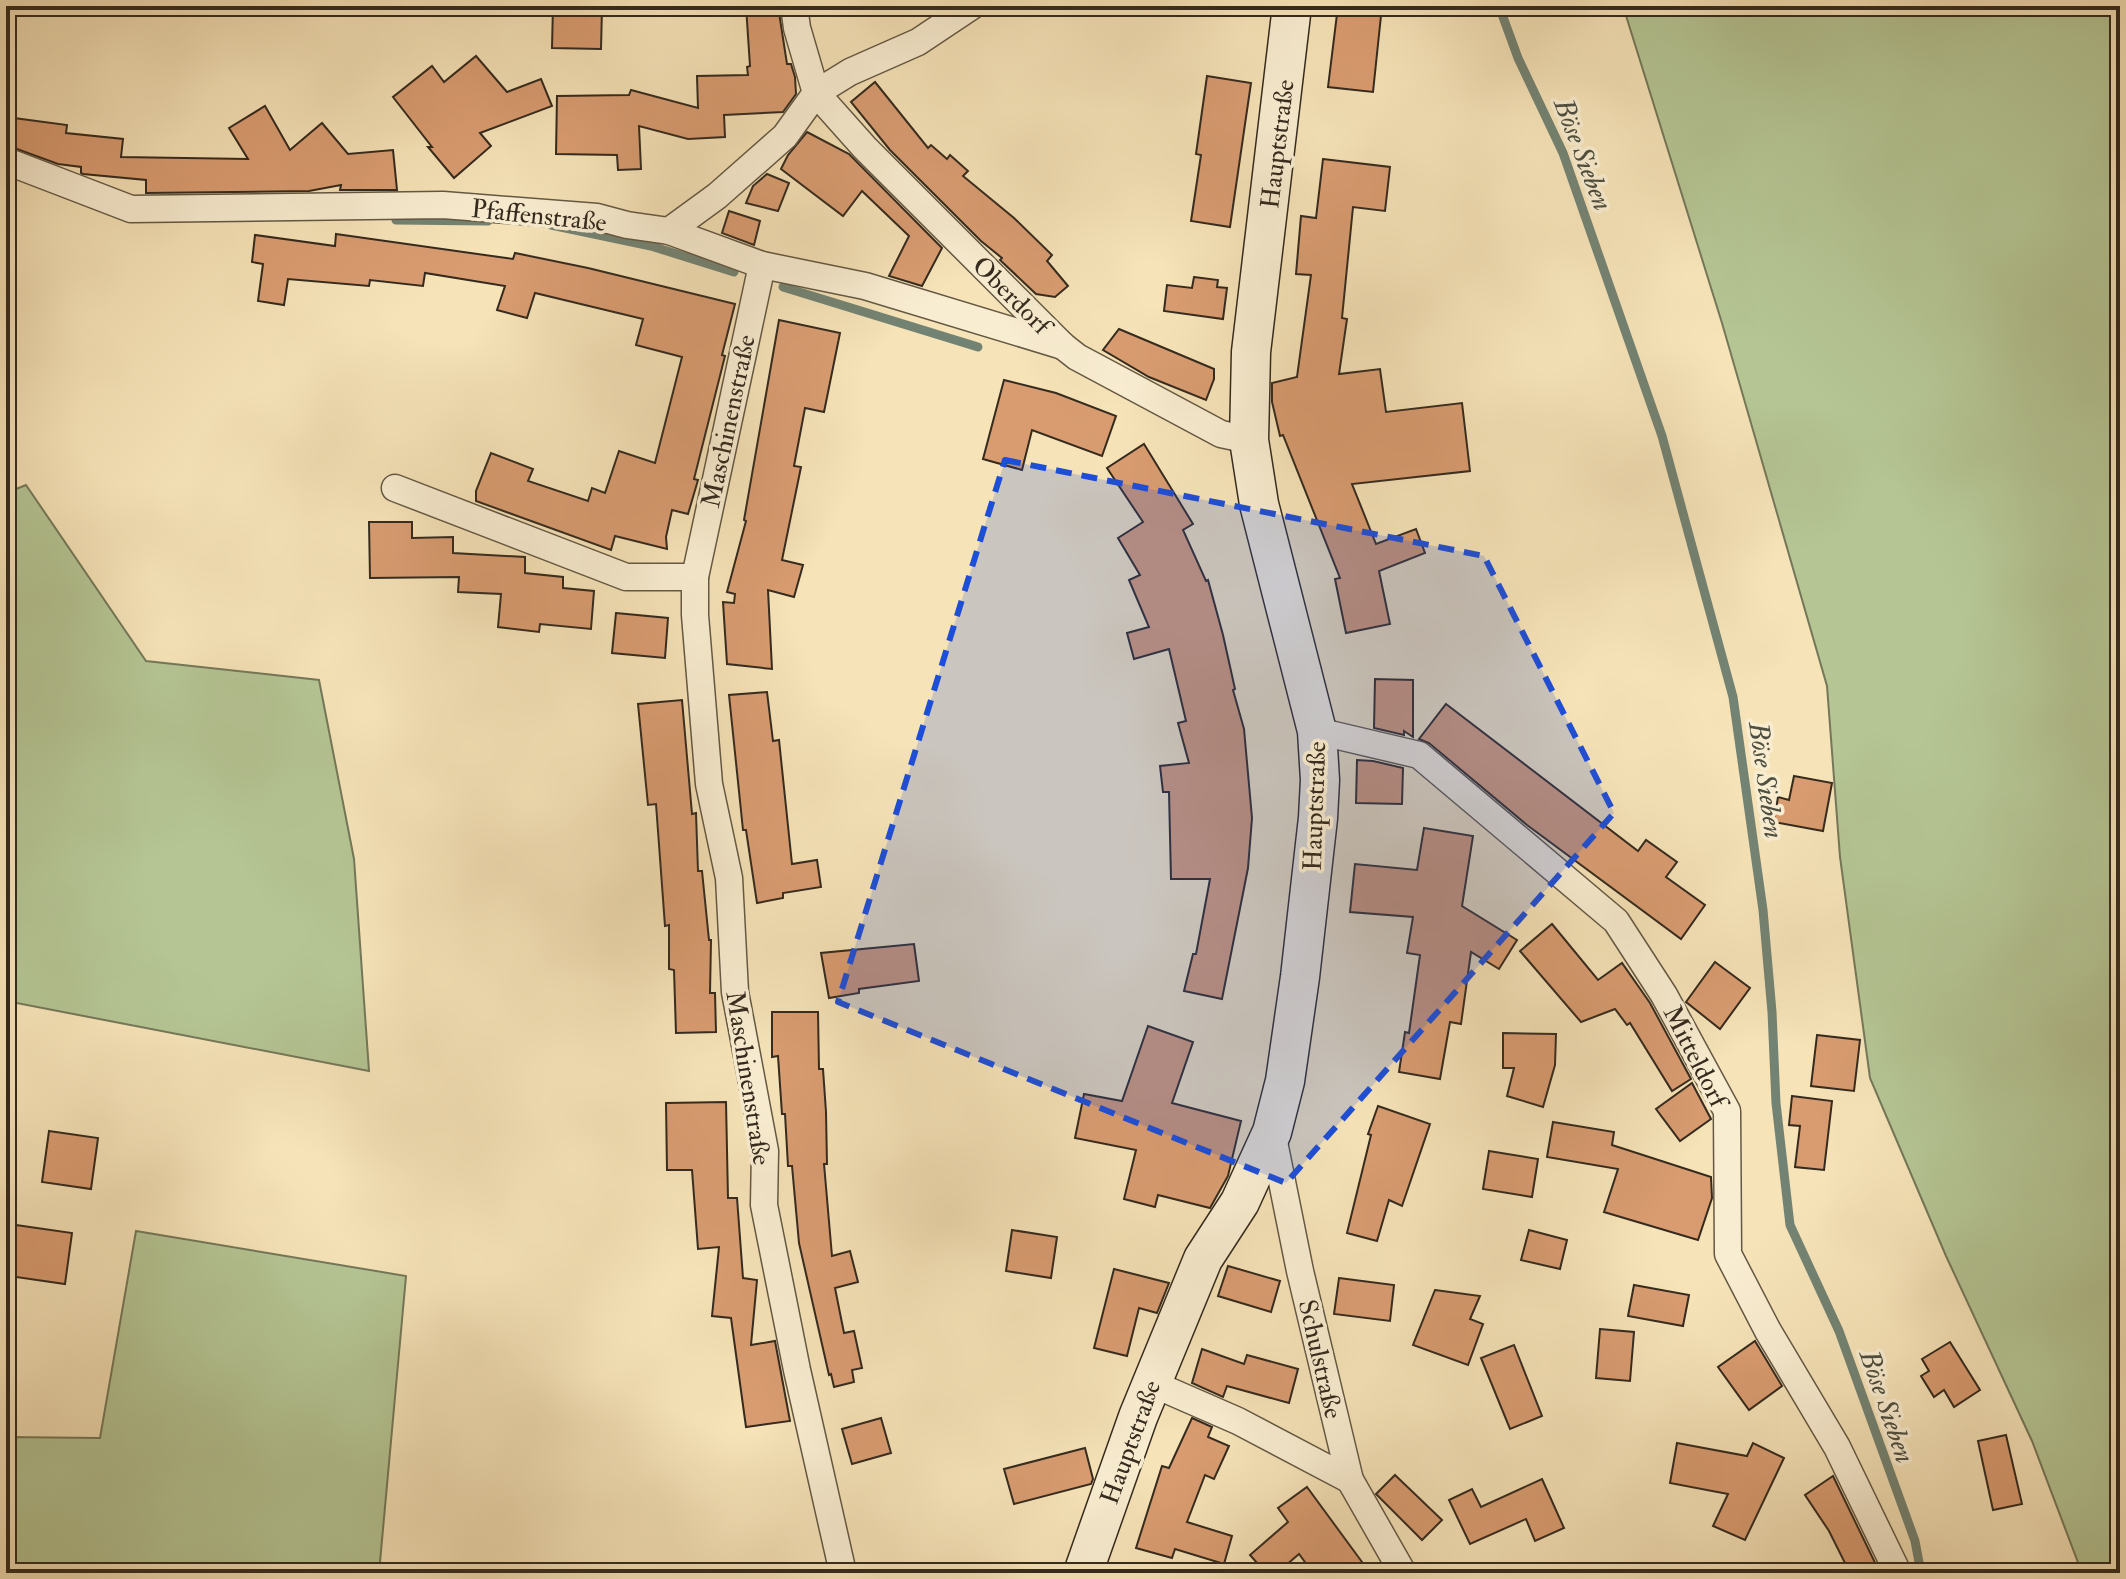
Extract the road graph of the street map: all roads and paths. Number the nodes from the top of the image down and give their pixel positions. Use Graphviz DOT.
graph roads {
  1 [pos="794,6"];
  2 [pos="972,6"];
  3 [pos="1292,6"];
  4 [pos="816,93"];
  5 [pos="6,161"];
  6 [pos="669,231"];
  7 [pos="762,265"];
  8 [pos="1063,346"];
  9 [pos="1249,440"];
  10 [pos="395,488"];
  11 [pos="695,577"];
  12 [pos="1317,731"];
  13 [pos="1272,1132"];
  14 [pos="1151,1383"];
  15 [pos="1350,1480"];
  16 [pos="843,1573"];
  17 [pos="1083,1573"];
  18 [pos="1403,1573"];
  19 [pos="1898,1573"];
  1 -- 4 [label="street, Oberdorf"];
  2 -- 4 [label="street"];
  3 -- 9 [label="main road, Hauptstraße"];
  4 -- 6 [label="street"];
  4 -- 8 [label="street, Oberdorf"];
  5 -- 6 [label="street, Pfaffenstraße"];
  6 -- 7 [label="street, Pfaffenstraße"];
  7 -- 8 [label="street, Pfaffenstraße"];
  7 -- 11 [label="street, Maschinenstraße"];
  8 -- 9 [label="street, Oberdorf"];
  9 -- 12 [label="main road, Hauptstraße"];
  10 -- 11 [label="street"];
  11 -- 16 [label="street, Maschinenstraße"];
  12 -- 13 [label="main road, Hauptstraße"];
  12 -- 19 [label="street, Mitteldorf"];
  13 -- 14 [label="main road, Hauptstraße"];
  13 -- 15 [label="street, Schulstraße"];
  14 -- 15 [label="street"];
  14 -- 17 [label="main road, Hauptstraße"];
  15 -- 18 [label="street, Schulstraße"];
}
